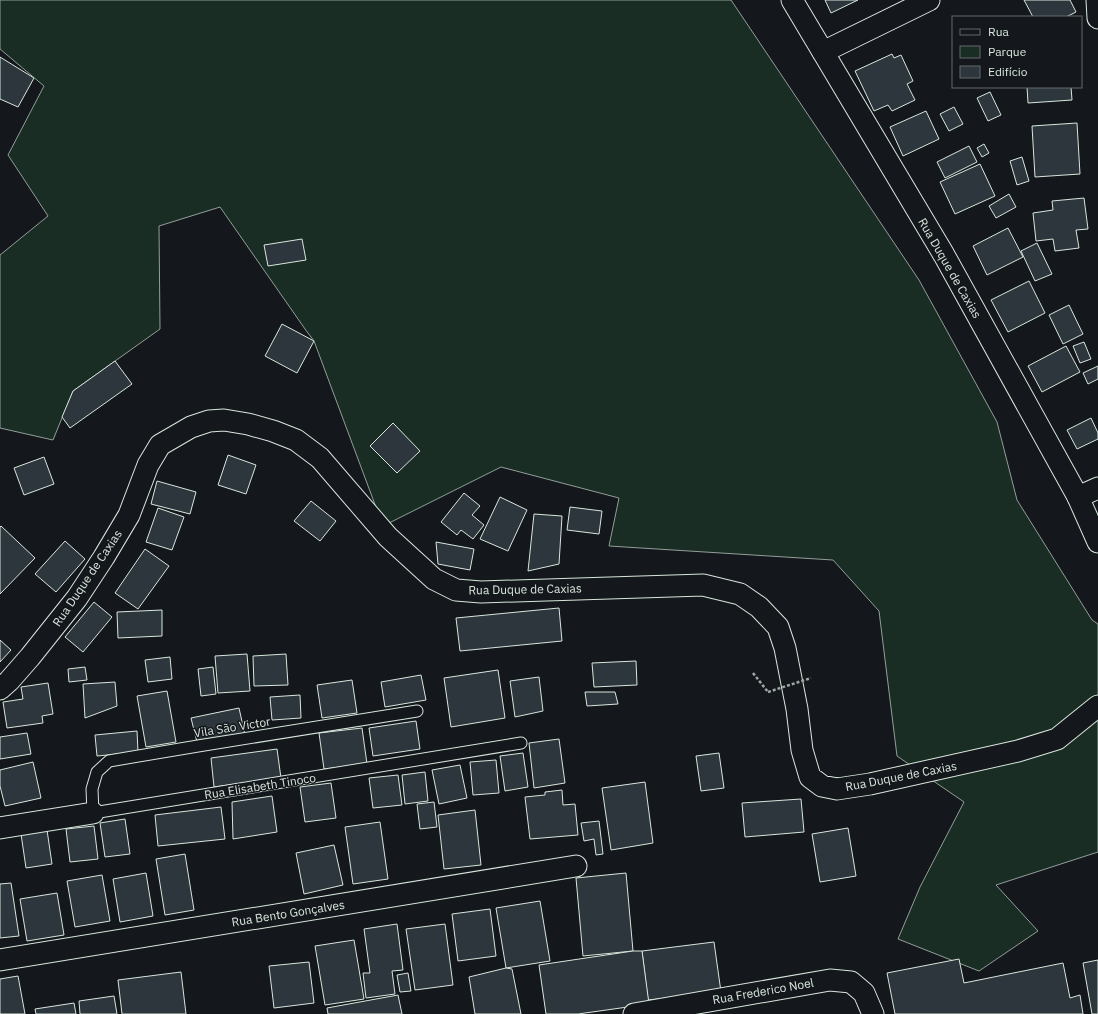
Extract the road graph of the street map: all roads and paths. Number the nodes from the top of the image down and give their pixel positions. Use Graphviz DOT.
graph roads {
  1 [pos="792,0"];
  2 [pos="929,0"];
  3 [pos="1097,0"];
  4 [pos="1098,18"];
  5 [pos="823,52"];
  6 [pos="1098,488"];
  7 [pos="1078,497"];
  8 [pos="1098,542"];
  9 [pos="753,673"];
  10 [pos="811,678"];
  11 [pos="0,689"];
  12 [pos="1098,706"];
  13 [pos="417,711"];
  14 [pos="521,744"];
  15 [pos="93,813"];
  16 [pos="0,828"];
  17 [pos="576,866"];
  18 [pos="0,960"];
  19 [pos="634,1014"];
  20 [pos="873,1014"];
  1 -- 5 [label="street, Rua Duque de Caxias"];
  2 -- 5 [label="street"];
  3 -- 4 [label="street"];
  5 -- 7 [label="street, Rua Duque de Caxias"];
  6 -- 7 [label="street"];
  7 -- 8 [label="street, Rua Duque de Caxias"];
  9 -- 10 [label="path, bridge"];
  11 -- 12 [label="street, Rua Duque de Caxias"];
  13 -- 15 [label="lane, Vila São Victor"];
  14 -- 15 [label="lane, Rua Elisabeth Tinoco"];
  15 -- 16 [label="street, Rua Elisabeth Tinoco"];
  17 -- 18 [label="street, Rua Bento Gonçalves"];
  19 -- 20 [label="street, Rua Frederico Noel"];
}
